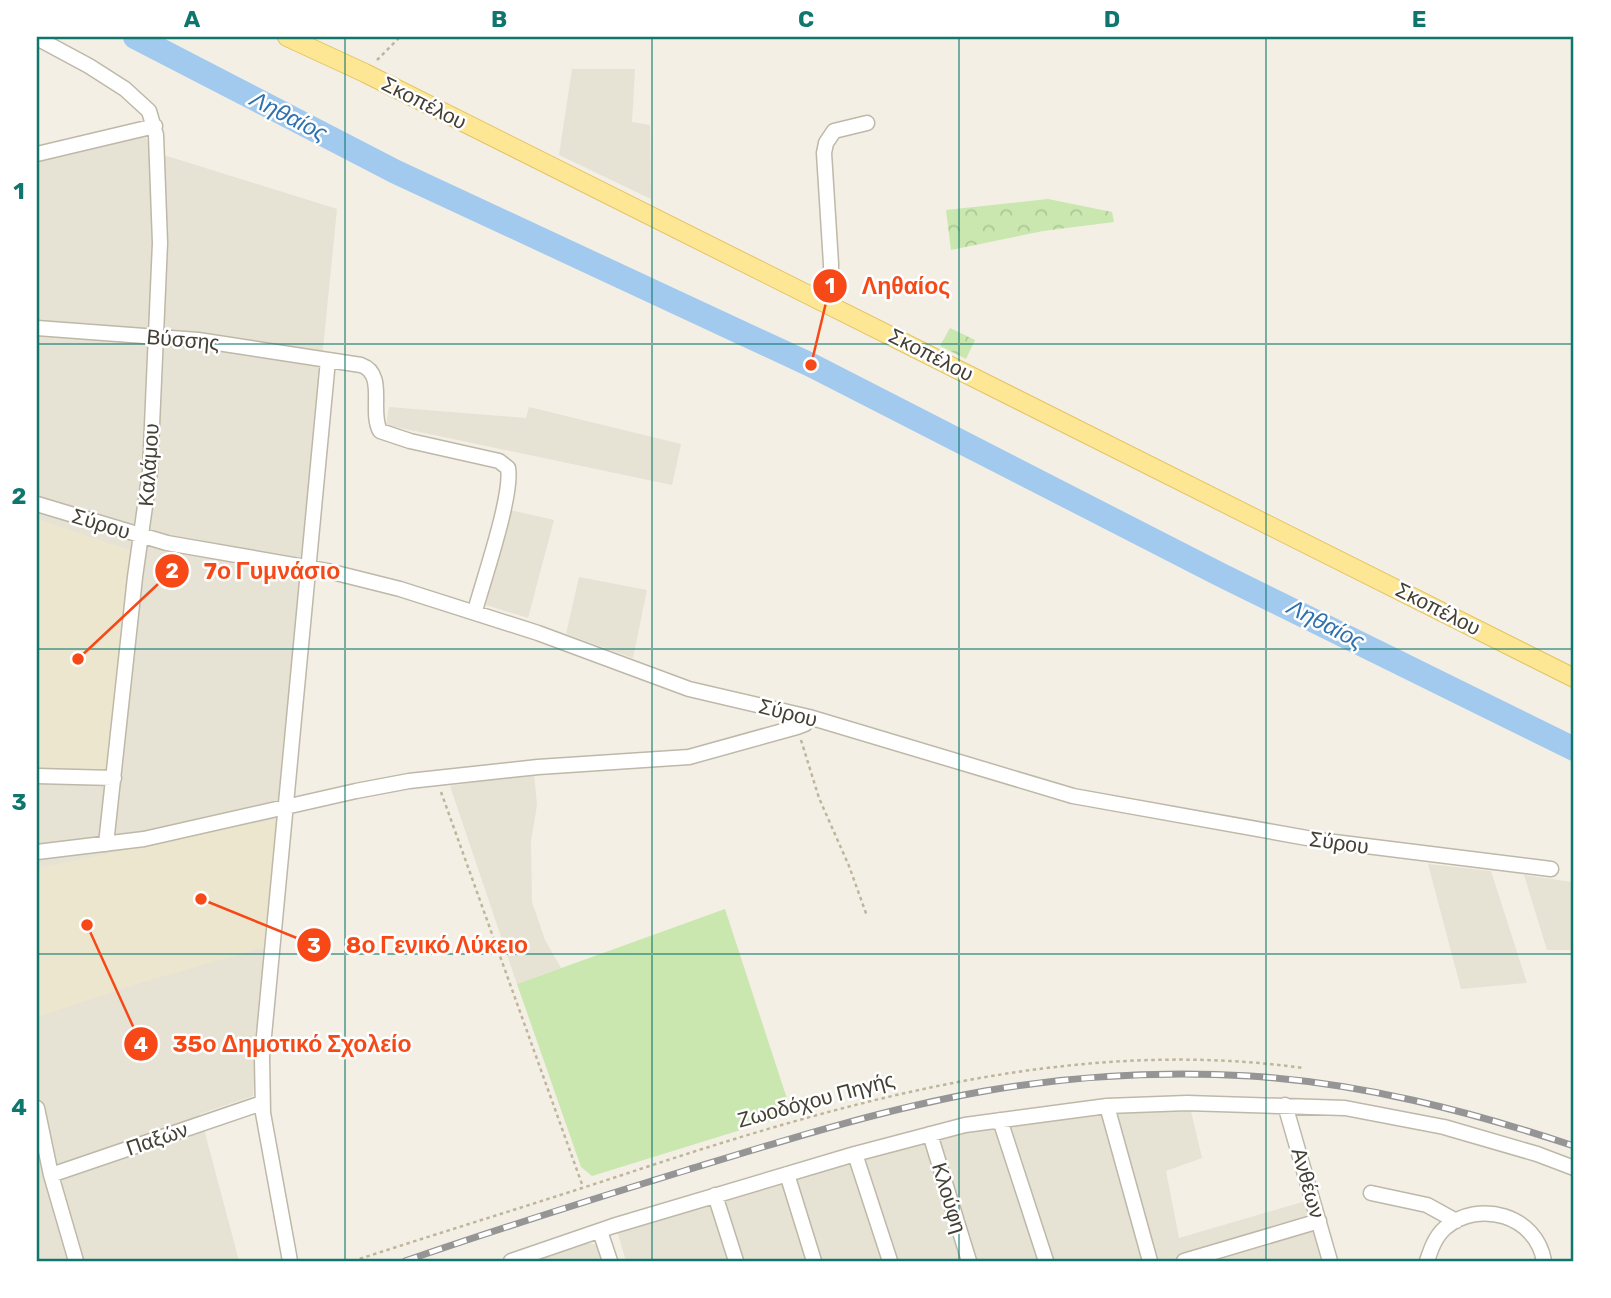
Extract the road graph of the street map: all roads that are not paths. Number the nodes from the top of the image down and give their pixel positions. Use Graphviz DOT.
graph roads {
  1 [pos="287,37"];
  2 [pos="37,38"];
  3 [pos="867,123"];
  4 [pos="155,126"];
  5 [pos="37,154"];
  6 [pos="820,300"];
  7 [pos="37,328"];
  8 [pos="157,337"];
  9 [pos="328,360"];
  10 [pos="37,504"];
  11 [pos="141,537"];
  12 [pos="310,568"];
  13 [pos="475,611"];
  14 [pos="1574,677"];
  15 [pos="803,722"];
  16 [pos="37,776"];
  17 [pos="114,778"];
  18 [pos="286,808"];
  19 [pos="106,844"];
  20 [pos="37,852"];
  21 [pos="1551,869"];
  22 [pos="262,1103"];
  23 [pos="1285,1105"];
  24 [pos="1107,1106"];
  25 [pos="37,1108"];
  26 [pos="1000,1120"];
  27 [pos="930,1134"];
  28 [pos="855,1154"];
  29 [pos="1574,1168"];
  30 [pos="787,1174"];
  31 [pos="51,1175"];
  32 [pos="1371,1193"];
  33 [pos="715,1195"];
  34 [pos="1319,1221"];
  35 [pos="1456,1221"];
  36 [pos="600,1231"];
  37 [pos="76,1261"];
  38 [pos="290,1261"];
  39 [pos="511,1261"];
  40 [pos="610,1261"];
  41 [pos="736,1261"];
  42 [pos="814,1261"];
  43 [pos="890,1261"];
  44 [pos="969,1261"];
  45 [pos="1046,1261"];
  46 [pos="1150,1261"];
  47 [pos="1184,1261"];
  48 [pos="1330,1261"];
  49 [pos="1427,1261"];
  50 [pos="1544,1261"];
  1 -- 6 [label="main road, Σκοπέλου"];
  2 -- 4 [label="street"];
  3 -- 6 [label="street"];
  4 -- 5 [label="street"];
  4 -- 8 [label="street, Καλάμου"];
  6 -- 14 [label="main road, Σκοπέλου"];
  7 -- 8 [label="street, Βύσσης"];
  8 -- 9 [label="street, Βύσσης"];
  8 -- 11 [label="street, Καλάμου"];
  9 -- 12 [label="street"];
  9 -- 13 [label="street, Βύσσης"];
  10 -- 11 [label="street, Σύρου"];
  11 -- 12 [label="street, Σύρου"];
  11 -- 17 [label="street, Καλάμου"];
  12 -- 13 [label="street, Σύρου"];
  12 -- 18 [label="street"];
  13 -- 15 [label="street, Σύρου"];
  15 -- 18 [label="street"];
  15 -- 21 [label="street, Σύρου"];
  16 -- 17 [label="street"];
  17 -- 19 [label="street, Καλάμου"];
  18 -- 19 [label="street"];
  18 -- 22 [label="street"];
  19 -- 20 [label="street"];
  22 -- 31 [label="street, Παξών"];
  22 -- 38 [label="street"];
  23 -- 24 [label="street"];
  23 -- 29 [label="street"];
  23 -- 34 [label="street, Ανθέων"];
  24 -- 26 [label="street"];
  24 -- 46 [label="street"];
  25 -- 31 [label="street"];
  26 -- 27 [label="street"];
  26 -- 45 [label="street"];
  27 -- 28 [label="street"];
  27 -- 44 [label="street, Κλούφη"];
  28 -- 30 [label="street"];
  28 -- 43 [label="street"];
  30 -- 33 [label="street"];
  30 -- 42 [label="street"];
  31 -- 37 [label="street"];
  32 -- 35 [label="street"];
  33 -- 36 [label="street"];
  33 -- 41 [label="street"];
  34 -- 47 [label="street"];
  34 -- 48 [label="street, Ανθέων"];
  35 -- 49 [label="street"];
  35 -- 50 [label="street"];
  36 -- 39 [label="street"];
  36 -- 40 [label="street"];
}
